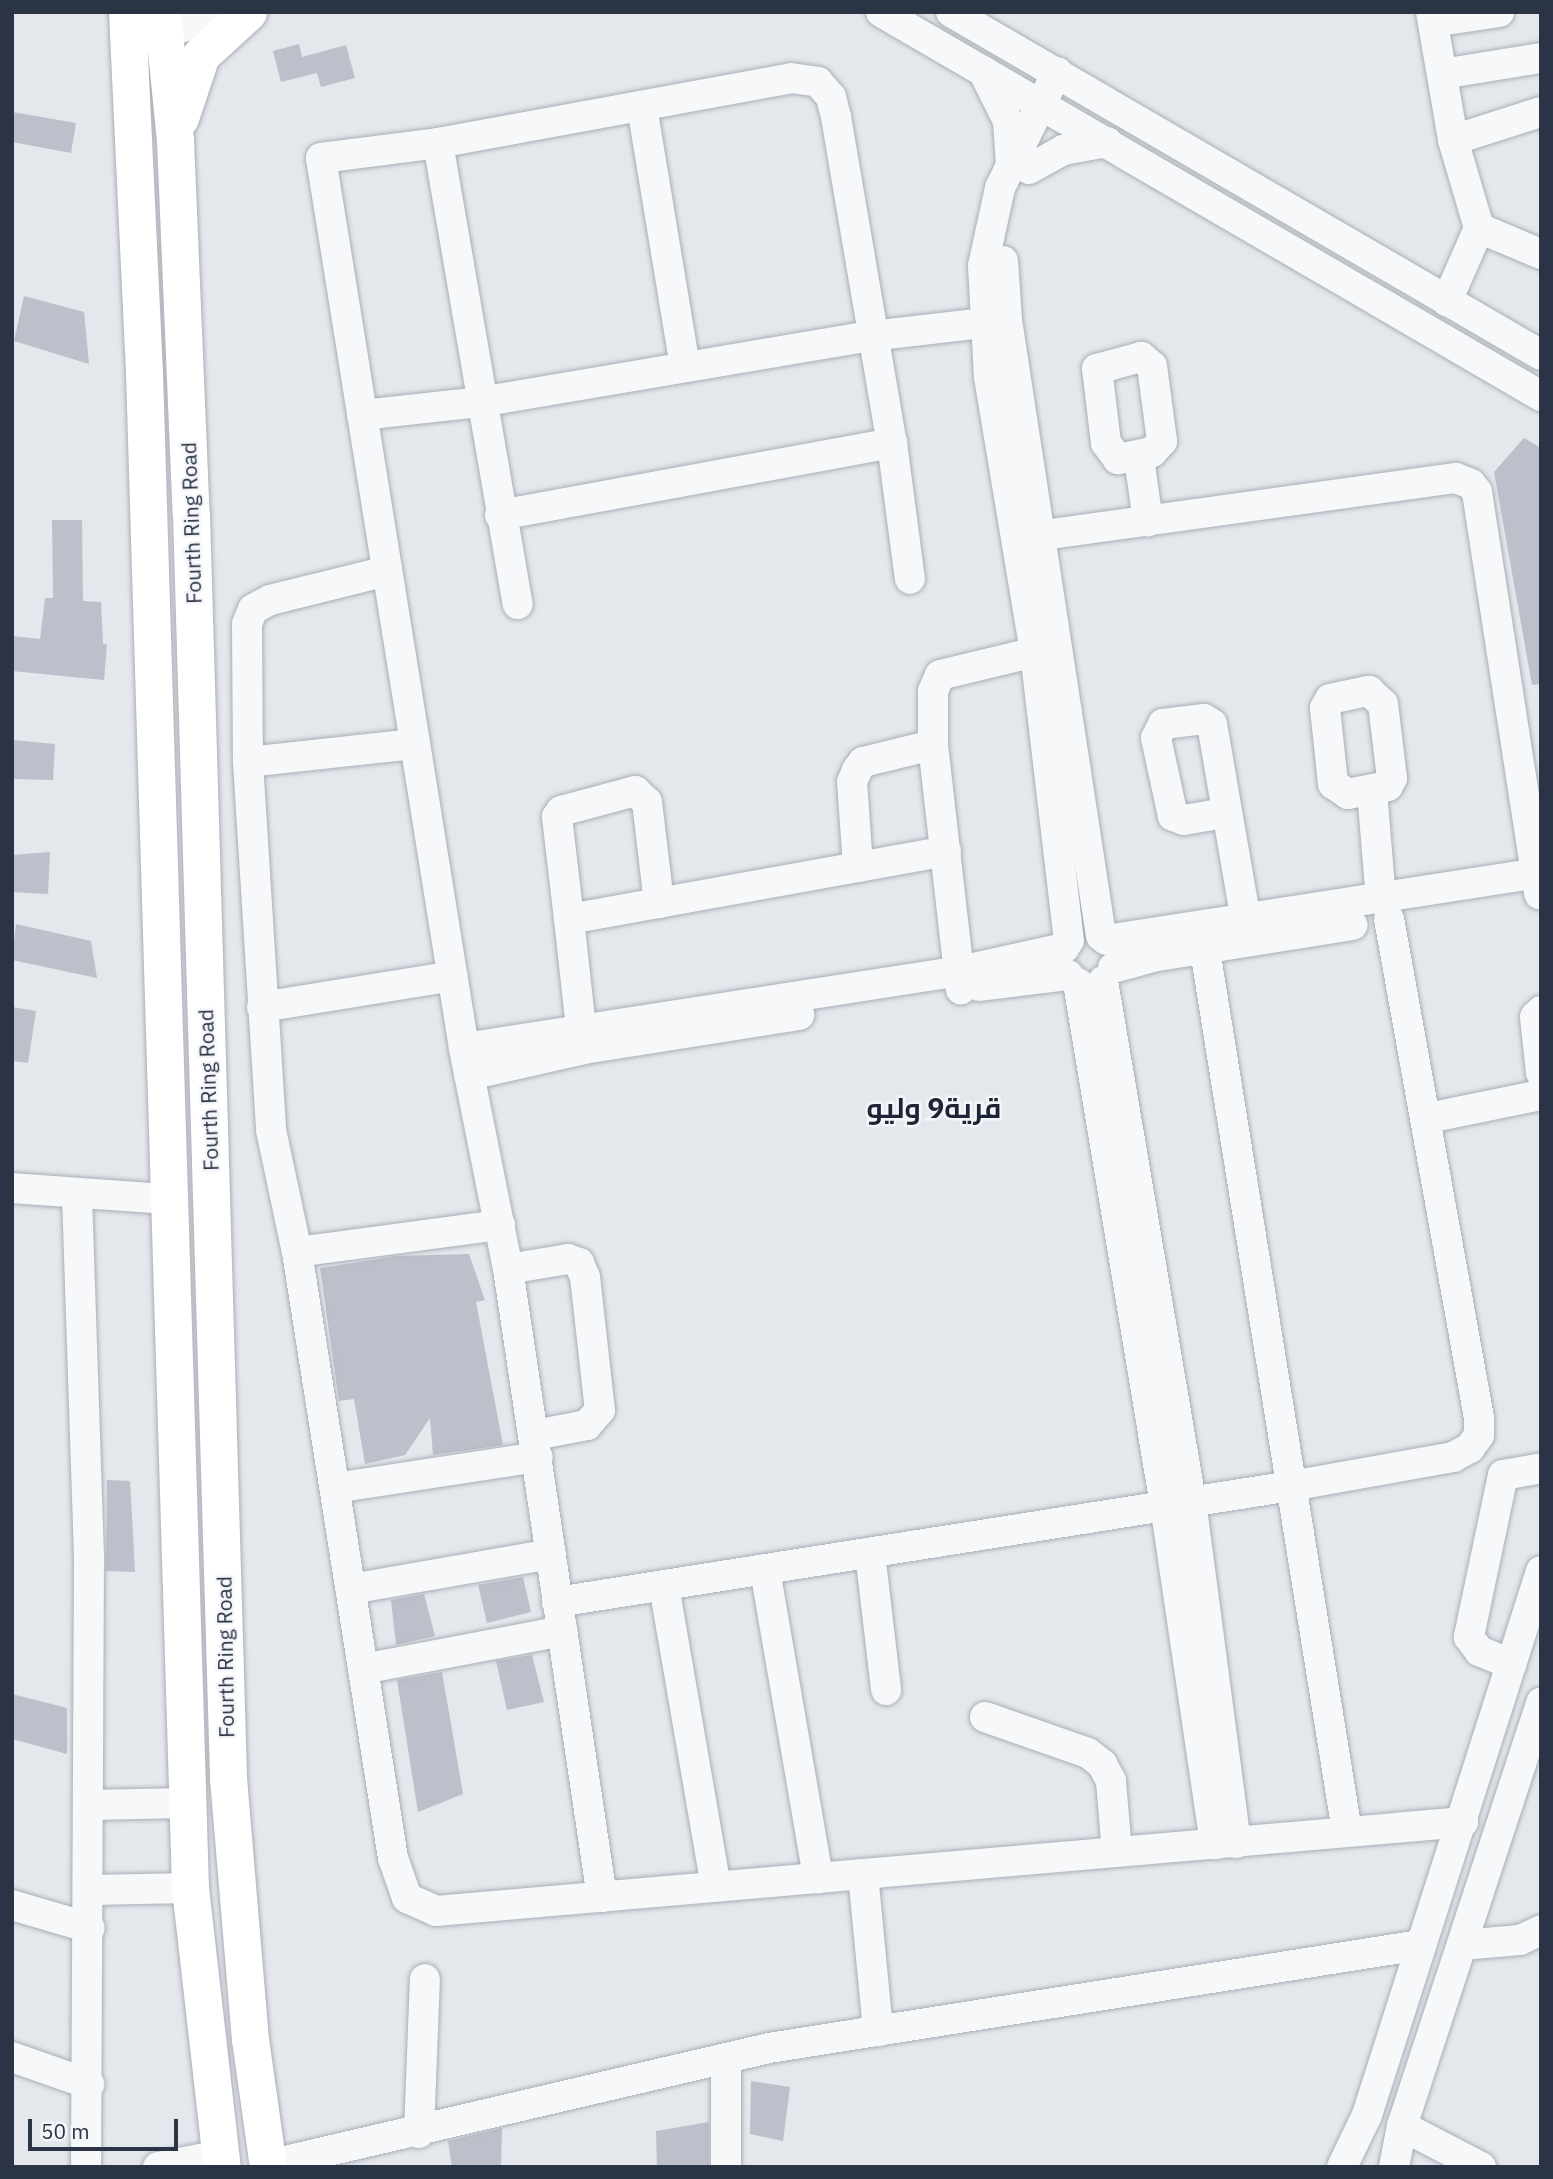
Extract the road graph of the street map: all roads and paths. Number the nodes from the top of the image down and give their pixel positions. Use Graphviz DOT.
graph roads {
  1 [pos="235,12"];
  2 [pos="248,12"];
  3 [pos="881,12"];
  4 [pos="951,12"];
  5 [pos="1499,12"];
  6 [pos="1432,17"];
  7 [pos="163,23"];
  8 [pos="128,27"];
  9 [pos="1541,58"];
  10 [pos="982,70"];
  11 [pos="1442,74"];
  12 [pos="1065,77"];
  13 [pos="642,107"];
  14 [pos="1049,108"];
  15 [pos="1541,112"];
  16 [pos="175,140"];
  17 [pos="1453,140"];
  18 [pos="1107,142"];
  19 [pos="438,143"];
  20 [pos="1020,167"];
  21 [pos="1479,228"];
  22 [pos="1541,254"];
  23 [pos="1447,301"];
  24 [pos="995,322"];
  25 [pos="872,336"];
  26 [pos="1541,355"];
  27 [pos="685,366"];
  28 [pos="1541,396"];
  29 [pos="480,402"];
  30 [pos="362,415"];
  31 [pos="892,443"];
  32 [pos="1139,458"];
  33 [pos="500,514"];
  34 [pos="1148,521"];
  35 [pos="1030,537"];
  36 [pos="387,572"];
  37 [pos="910,579"];
  38 [pos="517,604"];
  39 [pos="1035,652"];
  40 [pos="415,744"];
  41 [pos="933,746"];
  42 [pos="248,762"];
  43 [pos="1372,791"];
  44 [pos="1225,813"];
  45 [pos="946,851"];
  46 [pos="858,867"];
  47 [pos="1539,884"];
  48 [pos="659,903"];
  49 [pos="1385,909"];
  50 [pos="569,919"];
  51 [pos="1246,921"];
  52 [pos="1104,938"];
  53 [pos="1205,950"];
  54 [pos="1082,966"];
  55 [pos="453,976"];
  56 [pos="960,980"];
  57 [pos="262,1007"];
  58 [pos="1541,1011"];
  59 [pos="582,1039"];
  60 [pos="466,1061"];
  61 [pos="1541,1073"];
  62 [pos="1541,1095"];
  63 [pos="1428,1118"];
  64 [pos="12,1188"];
  65 [pos="77,1195"];
  66 [pos="167,1199"];
  67 [pos="500,1225"];
  68 [pos="297,1252"];
  69 [pos="508,1269"];
  70 [pos="536,1446"];
  71 [pos="1470,1448"];
  72 [pos="1541,1468"];
  73 [pos="1503,1475"];
  74 [pos="1292,1486"];
  75 [pos="335,1488"];
  76 [pos="1178,1503"];
  77 [pos="870,1553"];
  78 [pos="551,1554"];
  79 [pos="765,1570"];
  80 [pos="1541,1571"];
  81 [pos="664,1586"];
  82 [pos="351,1588"];
  83 [pos="560,1617"];
  84 [pos="1511,1664"];
  85 [pos="363,1669"];
  86 [pos="886,1689"];
  87 [pos="1541,1702"];
  88 [pos="985,1717"];
  89 [pos="187,1803"];
  90 [pos="90,1805"];
  91 [pos="1463,1822"];
  92 [pos="1347,1832"];
  93 [pos="1225,1843"];
  94 [pos="1116,1852"];
  95 [pos="863,1874"];
  96 [pos="818,1878"];
  97 [pos="716,1887"];
  98 [pos="190,1888"];
  99 [pos="90,1890"];
  100 [pos="602,1897"];
  101 [pos="12,1905"];
  102 [pos="90,1928"];
  103 [pos="1541,1930"];
  104 [pos="1420,1945"];
  105 [pos="1462,1945"];
  106 [pos="425,1979"];
  107 [pos="878,2031"];
  108 [pos="12,2057"];
  109 [pos="726,2059"];
  110 [pos="89,2084"];
  111 [pos="1402,2126"];
  112 [pos="419,2133"];
  113 [pos="369,2155"];
  114 [pos="221,2161"];
  115 [pos="268,2166"];
  116 [pos="86,2167"];
  117 [pos="158,2167"];
  118 [pos="726,2167"];
  119 [pos="1342,2167"];
  120 [pos="1394,2167"];
  121 [pos="1481,2167"];
  1 -- 7 [label="street"];
  2 -- 16 [label="main road"];
  3 -- 10 [label="street"];
  4 -- 12 [label="street"];
  5 -- 6 [label="street"];
  6 -- 11 [label="street"];
  7 -- 8 [label="street"];
  7 -- 16 [label="main road, Fourth Ring Road"];
  8 -- 66 [label="main road, Fourth Ring Road"];
  9 -- 11 [label="street"];
  10 -- 14 [label="street"];
  10 -- 20 [label="street"];
  11 -- 17 [label="street"];
  12 -- 14 [label="street"];
  12 -- 23 [label="street"];
  13 -- 19 [label="street"];
  13 -- 25 [label="street"];
  13 -- 27 [label="street"];
  14 -- 18 [label="street"];
  14 -- 20 [label="street"];
  15 -- 17 [label="street"];
  16 -- 115 [label="main road, Fourth Ring Road"];
  17 -- 21 [label="street"];
  18 -- 20 [label="street"];
  18 -- 28 [label="street"];
  19 -- 29 [label="street"];
  19 -- 30 [label="street"];
  20 -- 24 [label="street"];
  21 -- 22 [label="street"];
  21 -- 23 [label="street"];
  23 -- 26 [label="street"];
  24 -- 25 [label="street"];
  24 -- 35 [label="street"];
  25 -- 27 [label="street"];
  25 -- 31 [label="street"];
  27 -- 29 [label="street"];
  29 -- 30 [label="street"];
  29 -- 33 [label="street"];
  30 -- 36 [label="street"];
  31 -- 33 [label="street"];
  31 -- 37 [label="street"];
  32 -- 34 [label="street"];
  33 -- 38 [label="street"];
  34 -- 35 [label="street"];
  34 -- 47 [label="street"];
  35 -- 39 [label="street"];
  35 -- 52 [label="street"];
  36 -- 40 [label="street"];
  36 -- 42 [label="street"];
  39 -- 41 [label="street"];
  39 -- 54 [label="street"];
  40 -- 42 [label="street"];
  40 -- 55 [label="street"];
  41 -- 45 [label="street"];
  41 -- 46 [label="street"];
  42 -- 57 [label="street"];
  43 -- 49 [label="street"];
  44 -- 51 [label="street"];
  45 -- 46 [label="street"];
  45 -- 56 [label="street"];
  46 -- 48 [label="street"];
  47 -- 49 [label="street"];
  48 -- 50 [label="street"];
  48 -- 50 [label="street"];
  49 -- 51 [label="street"];
  49 -- 53 [label="street"];
  49 -- 63 [label="street"];
  50 -- 59 [label="street"];
  51 -- 52 [label="street"];
  52 -- 54 [label="street"];
  53 -- 54 [label="street"];
  53 -- 74 [label="street"];
  54 -- 56 [label="street"];
  54 -- 76 [label="street"];
  55 -- 57 [label="street"];
  55 -- 60 [label="street"];
  56 -- 59 [label="street"];
  57 -- 68 [label="street"];
  58 -- 61 [label="street"];
  59 -- 60 [label="street"];
  60 -- 67 [label="street"];
  62 -- 63 [label="street"];
  63 -- 71 [label="street"];
  64 -- 65 [label="street"];
  65 -- 66 [label="street"];
  65 -- 90 [label="street"];
  66 -- 89 [label="main road, Fourth Ring Road"];
  67 -- 68 [label="street"];
  67 -- 69 [label="street"];
  68 -- 75 [label="street"];
  69 -- 70 [label="street"];
  69 -- 70 [label="street"];
  70 -- 75 [label="street"];
  70 -- 78 [label="street"];
  71 -- 73 [label="street"];
  71 -- 74 [label="street"];
  72 -- 73 [label="street"];
  73 -- 84 [label="street"];
  74 -- 76 [label="street"];
  74 -- 92 [label="street"];
  75 -- 82 [label="street"];
  76 -- 77 [label="street"];
  76 -- 93 [label="street"];
  77 -- 79 [label="street"];
  77 -- 86 [label="street"];
  78 -- 82 [label="street"];
  78 -- 83 [label="street"];
  79 -- 81 [label="street"];
  79 -- 96 [label="street"];
  80 -- 84 [label="street"];
  81 -- 83 [label="street"];
  81 -- 97 [label="street"];
  82 -- 85 [label="street"];
  83 -- 85 [label="street"];
  83 -- 100 [label="street"];
  84 -- 91 [label="street"];
  85 -- 100 [label="street"];
  87 -- 105 [label="street"];
  88 -- 94 [label="street"];
  89 -- 90 [label="street"];
  89 -- 98 [label="main road, Fourth Ring Road"];
  90 -- 99 [label="street"];
  91 -- 92 [label="street"];
  91 -- 104 [label="street"];
  92 -- 93 [label="street"];
  93 -- 94 [label="street"];
  94 -- 95 [label="street"];
  95 -- 96 [label="street"];
  95 -- 107 [label="street"];
  96 -- 97 [label="street"];
  97 -- 100 [label="street"];
  98 -- 99 [label="street"];
  98 -- 114 [label="main road, Fourth Ring Road"];
  99 -- 102 [label="street"];
  101 -- 102 [label="street"];
  102 -- 110 [label="street"];
  103 -- 105 [label="street"];
  104 -- 107 [label="street"];
  104 -- 119 [label="street"];
  105 -- 111 [label="street"];
  106 -- 112 [label="street"];
  107 -- 109 [label="street"];
  108 -- 110 [label="street"];
  109 -- 112 [label="street"];
  109 -- 118 [label="street"];
  110 -- 116 [label="street"];
  111 -- 120 [label="street"];
  111 -- 121 [label="street"];
  112 -- 113 [label="street"];
  113 -- 115 [label="street"];
  114 -- 117 [label="street"];
}
